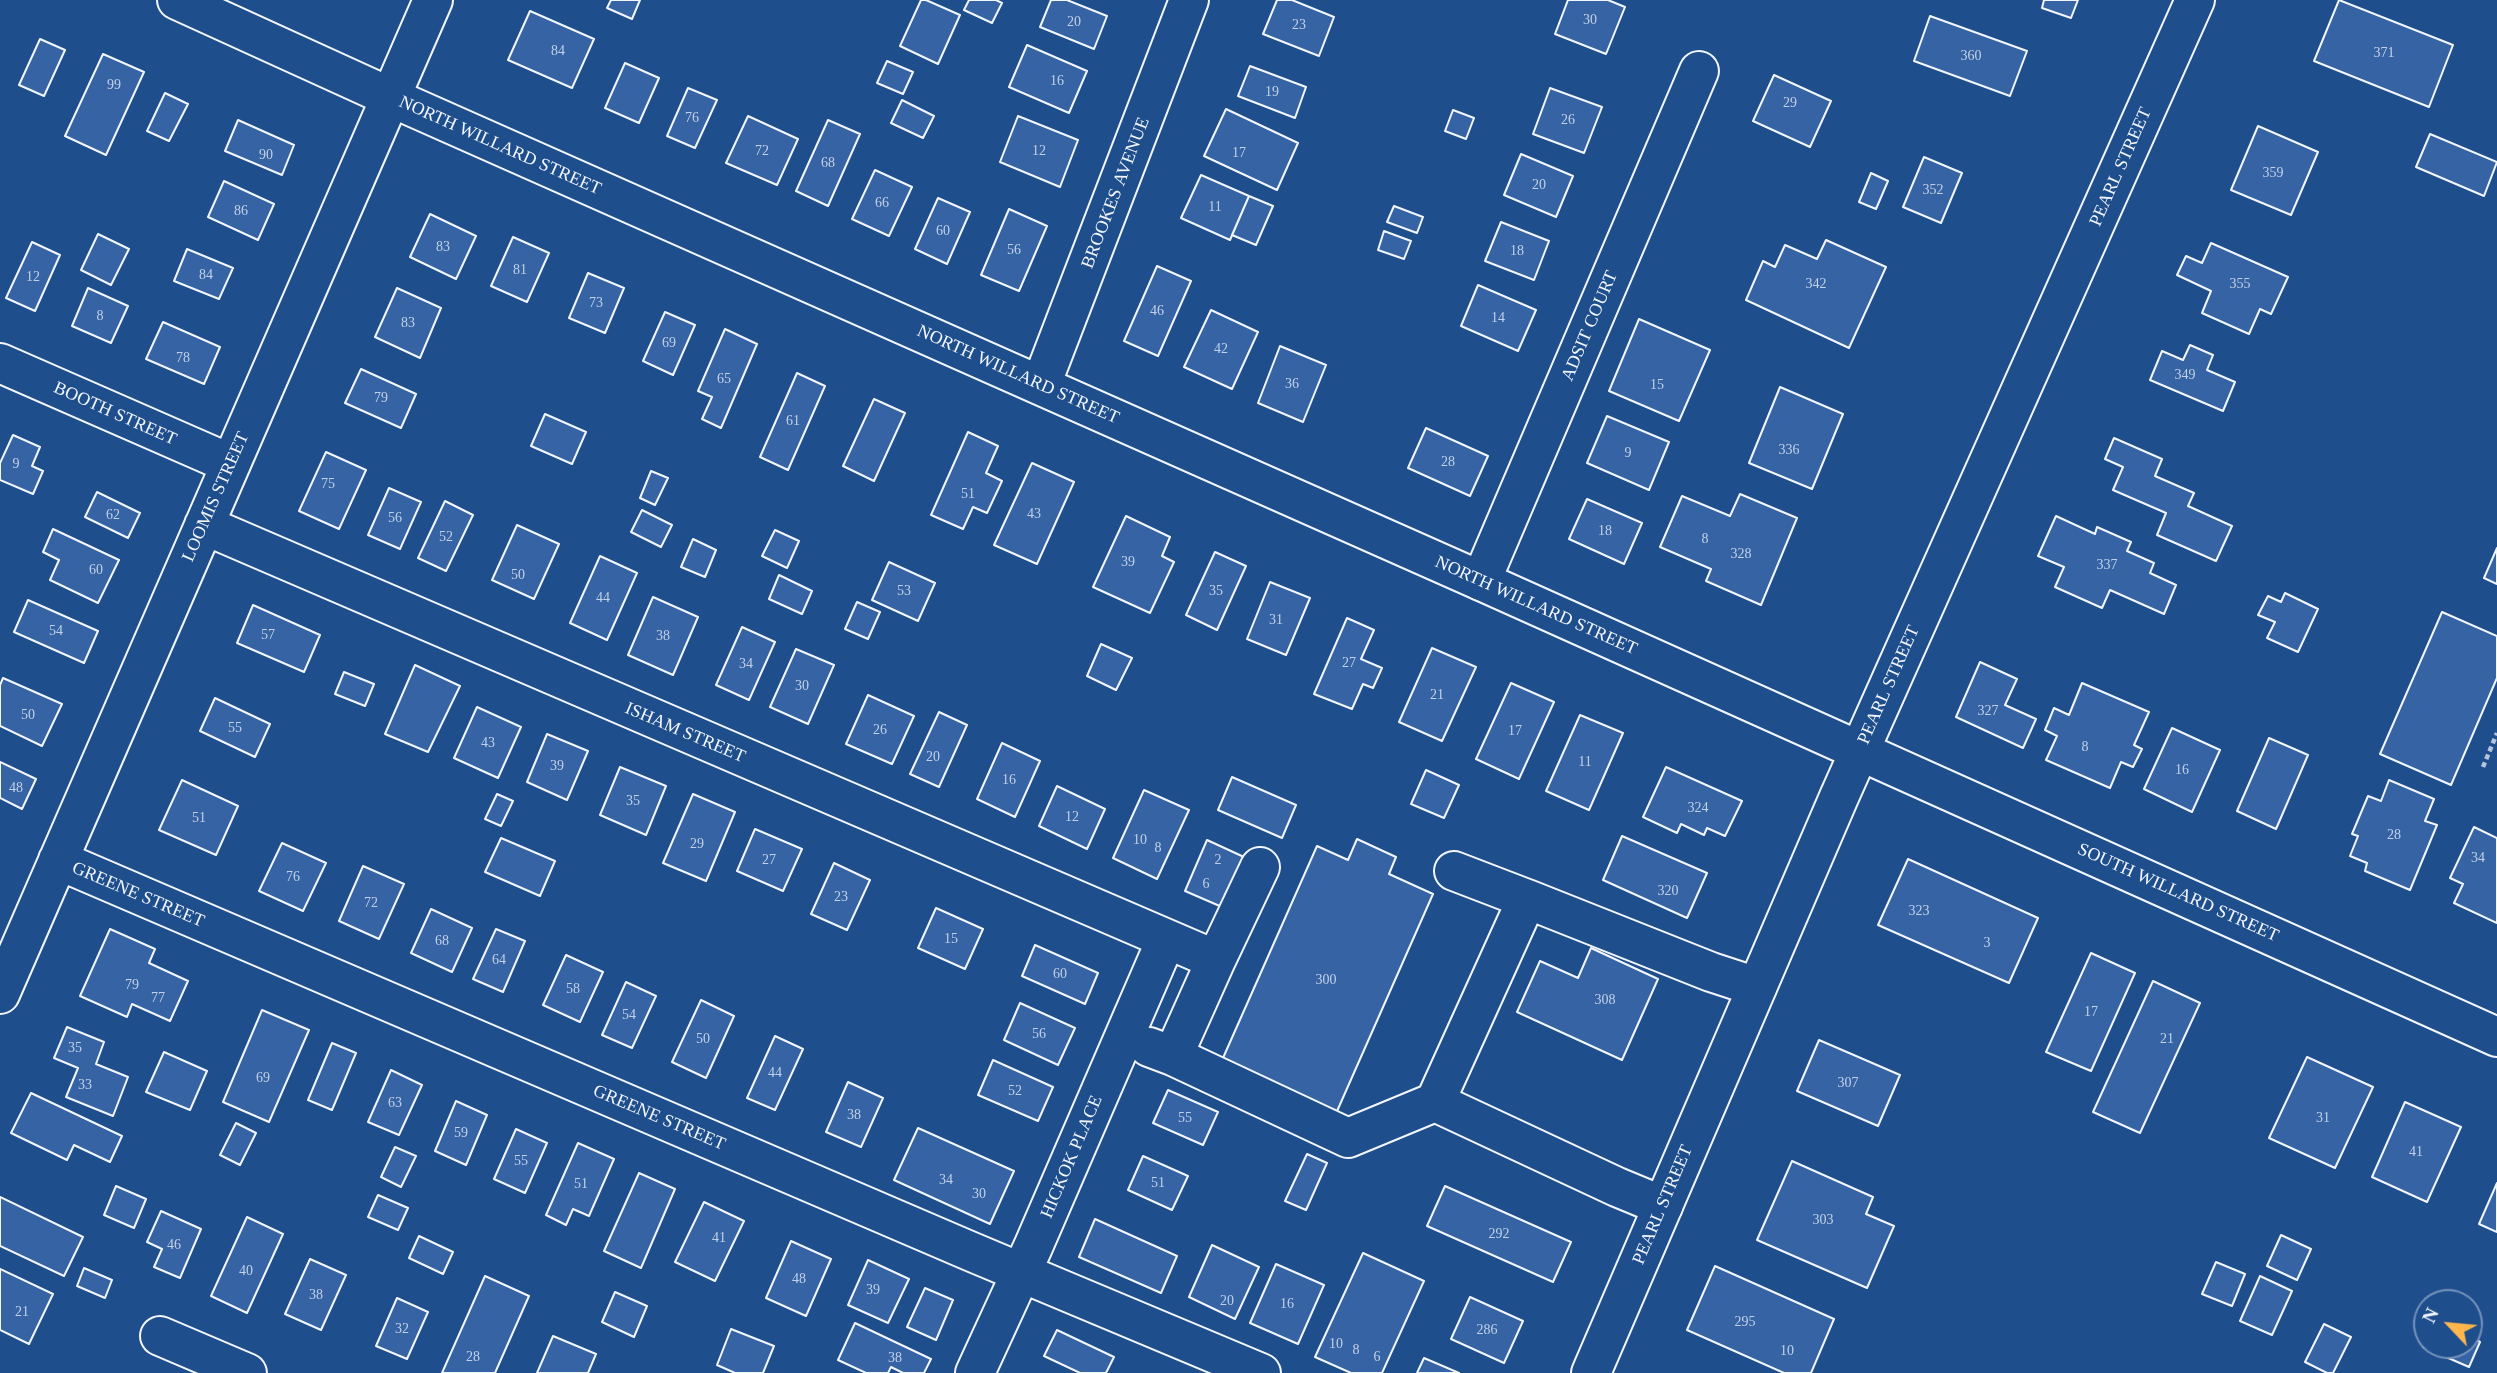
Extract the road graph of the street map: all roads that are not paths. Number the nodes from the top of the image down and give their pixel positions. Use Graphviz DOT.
graph roads {
  1 [pos="177,0"];
  2 [pos="433,0"];
  3 [pos="1189,0"];
  4 [pos="2195,0"];
  5 [pos="1699,71"];
  6 [pos="390,97"];
  7 [pos="0,363"];
  8 [pos="1041,385"];
  9 [pos="231,464"];
  10 [pos="204,525"];
  11 [pos="1481,581"];
  12 [pos="1859,751"];
  13 [pos="58,860"];
  14 [pos="1260,867"];
  15 [pos="1454,871"];
  16 [pos="1527,899"];
  17 [pos="1166,940"];
  18 [pos="1216,960"];
  19 [pos="1,987"];
  20 [pos="1757,987"];
  21 [pos="1124,1037"];
  22 [pos="2497,1037"];
  23 [pos="1173,1056"];
  24 [pos="1435,1102"];
  25 [pos="1663,1206"];
  26 [pos="1021,1272"];
  27 [pos="160,1336"];
  28 [pos="1600,1370"];
  29 [pos="247,1373"];
  30 [pos="975,1373"];
  31 [pos="1261,1373"];
  1 -- 6 [label="street, NORTH WILLARD STREET"];
  2 -- 6 [label="street, LOOMIS STREET"];
  3 -- 8 [label="street, BROOKES AVENUE"];
  4 -- 12 [label="street, PEARL STREET"];
  5 -- 11 [label="street, ADSIT COURT"];
  6 -- 8 [label="street, NORTH WILLARD STREET"];
  6 -- 9 [label="street, LOOMIS STREET"];
  7 -- 9 [label="street, BOOTH STREET"];
  8 -- 11 [label="street, NORTH WILLARD STREET"];
  9 -- 10 [label="street, LOOMIS STREET"];
  10 -- 13 [label="street, LOOMIS STREET"];
  10 -- 17 [label="street, ISHAM STREET"];
  11 -- 12 [label="street, NORTH WILLARD STREET"];
  12 -- 20 [label="street, PEARL STREET"];
  12 -- 22 [label="street, SOUTH WILLARD STREET"];
  13 -- 19 [label="street, LOOMIS STREET"];
  13 -- 26 [label="street, GREENE STREET"];
  14 -- 18 [label="street"];
  15 -- 16 [label="street"];
  16 -- 20 [label="street"];
  16 -- 24 [label="street"];
  17 -- 18 [label="street, ISHAM STREET"];
  17 -- 21 [label="street, HICKOK PLACE"];
  18 -- 23 [label="street"];
  20 -- 25 [label="street, PEARL STREET"];
  21 -- 23 [label="street"];
  21 -- 26 [label="street, HICKOK PLACE"];
  23 -- 24 [label="street"];
  24 -- 25 [label="street"];
  25 -- 28 [label="street, PEARL STREET"];
  26 -- 30 [label="street, HICKOK PLACE"];
  26 -- 31 [label="street, GREENE STREET"];
  27 -- 29 [label="street"];
}
